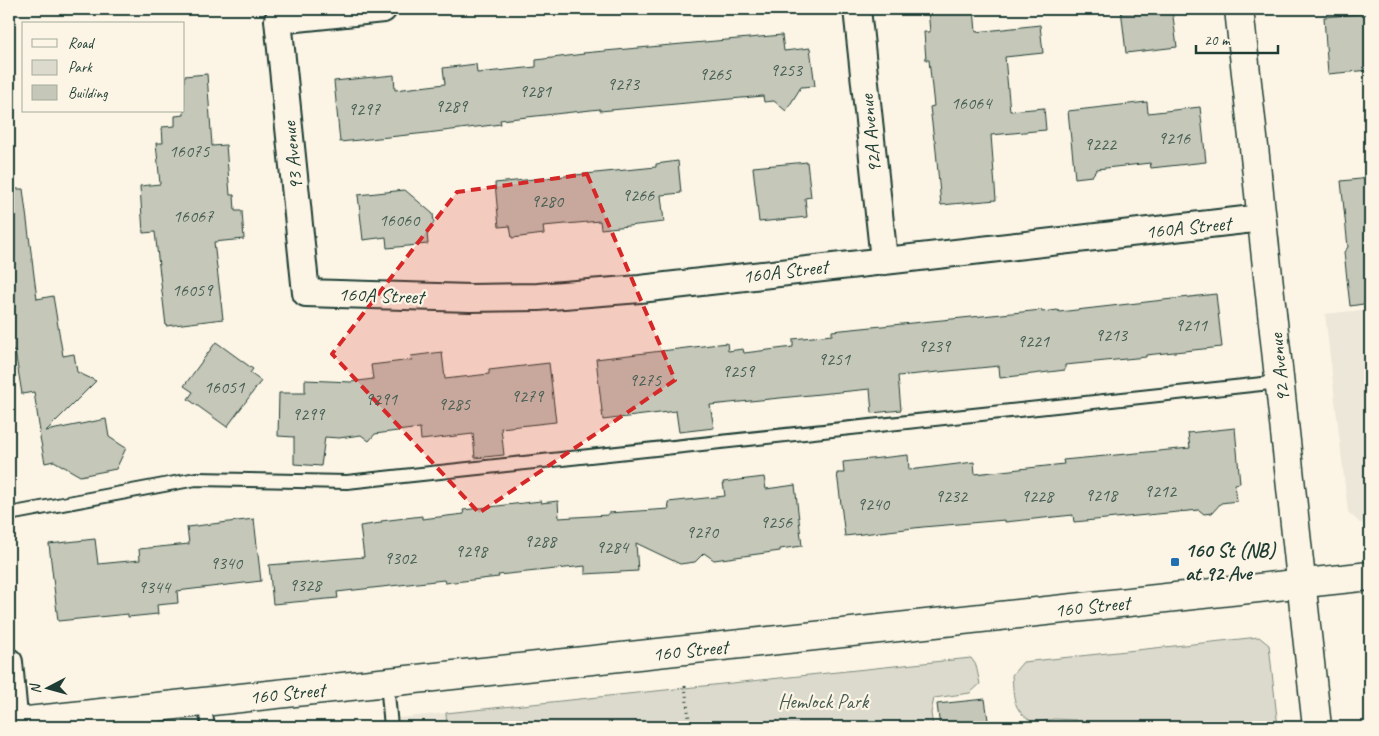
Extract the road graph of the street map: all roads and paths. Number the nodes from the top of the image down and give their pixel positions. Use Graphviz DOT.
graph roads {
  1 [pos="382,9"];
  2 [pos="857,9"];
  3 [pos="1240,9"];
  4 [pos="1262,218"];
  5 [pos="884,260"];
  6 [pos="306,293"];
  7 [pos="1280,382"];
  8 [pos="9,514"];
  9 [pos="1370,576"];
  10 [pos="1302,583"];
  11 [pos="9,662"];
  12 [pos="387,682"];
  13 [pos="685,686"];
  14 [pos="206,715"];
  15 [pos="12,724"];
  16 [pos="391,727"];
  17 [pos="690,727"];
  18 [pos="1317,727"];
  1 -- 6 [label="street, 93 Avenue"];
  2 -- 5 [label="street, 92A Avenue"];
  3 -- 4 [label="main road, 92 Avenue"];
  4 -- 5 [label="street, 160A Street"];
  4 -- 7 [label="main road, 92 Avenue"];
  5 -- 6 [label="street, 160A Street"];
  7 -- 8 [label="lane"];
  7 -- 10 [label="main road, 92 Avenue"];
  9 -- 10 [label="main road, 160 Street"];
  10 -- 12 [label="main road, 160 Street"];
  10 -- 18 [label="main road, 92 Avenue"];
  11 -- 15 [label="street"];
  12 -- 14 [label="main road, 160 Street"];
  12 -- 16 [label="lane"];
  13 -- 17 [label="path"];
  14 -- 15 [label="main road, 160 Street"];
}
